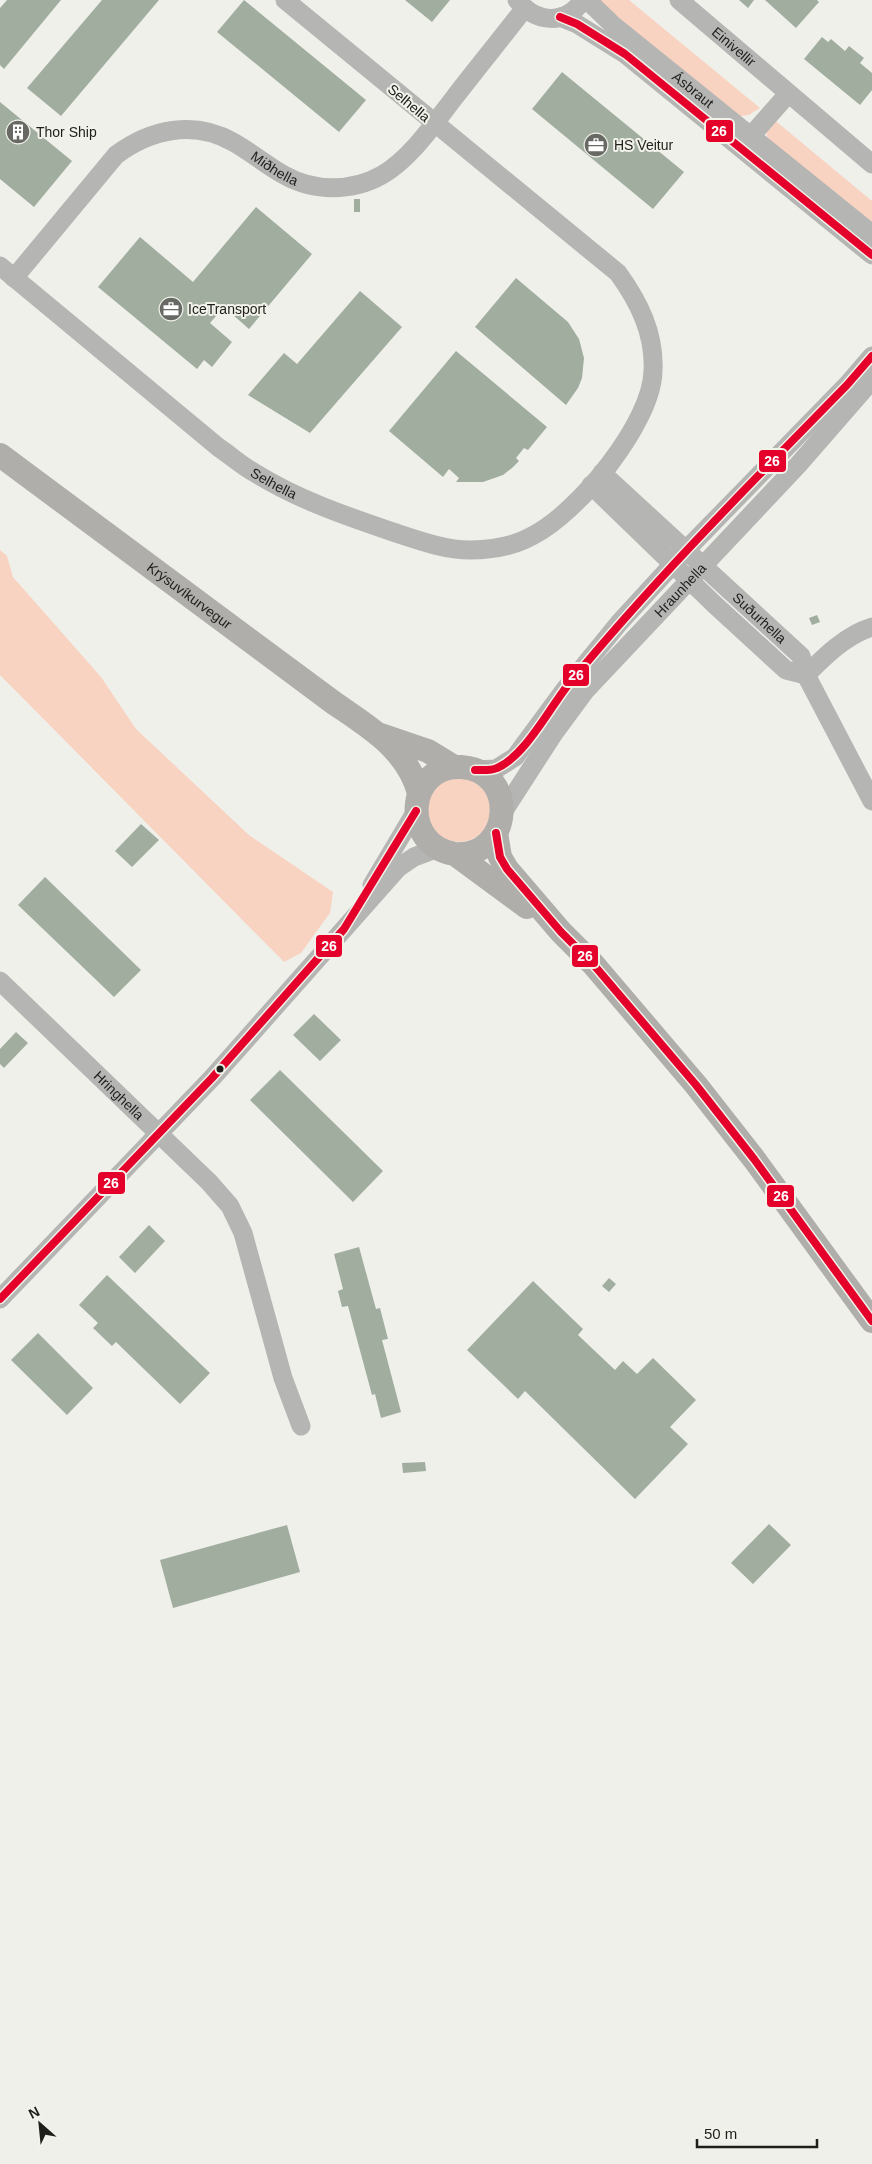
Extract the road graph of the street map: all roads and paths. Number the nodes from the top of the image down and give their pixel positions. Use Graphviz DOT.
graph roads {
  1 [pos="285,0"];
  2 [pos="583,0"];
  3 [pos="587,0"];
  4 [pos="679,0"];
  5 [pos="521,4"];
  6 [pos="560,17"];
  7 [pos="788,94"];
  8 [pos="434,124"];
  9 [pos="750,137"];
  10 [pos="872,164"];
  11 [pos="872,234"];
  12 [pos="872,255"];
  13 [pos="7,272"];
  14 [pos="872,356"];
  15 [pos="872,380"];
  16 [pos="0,455"];
  17 [pos="596,479"];
  18 [pos="686,550"];
  19 [pos="673,564"];
  20 [pos="704,566"];
  21 [pos="690,581"];
  22 [pos="872,627"];
  23 [pos="806,675"];
  24 [pos="381,734"];
  25 [pos="464,768"];
  26 [pos="872,801"];
  27 [pos="417,802"];
  28 [pos="499,822"];
  29 [pos="447,851"];
  30 [pos="344,929"];
  31 [pos="561,932"];
  32 [pos="0,981"];
  33 [pos="159,1134"];
  34 [pos="0,1299"];
  35 [pos="872,1321"];
  36 [pos="301,1426"];
  1 -- 8 [label="street, Selhella"];
  2 -- 6 [label="street"];
  3 -- 9 [label="street, Ásbraut"];
  4 -- 7 [label="street, Einivellir"];
  5 -- 6 [label="street"];
  5 -- 8 [label="street, Miðhella"];
  6 -- 12 [label="street, Ásbraut"];
  7 -- 9 [label="street"];
  7 -- 10 [label="street, Einivellir"];
  8 -- 13 [label="street, Miðhella"];
  8 -- 17 [label="street, Selhella"];
  9 -- 11 [label="street, Ásbraut"];
  13 -- 17 [label="street, Selhella"];
  14 -- 18 [label="street, Hraunhella"];
  15 -- 20 [label="street, Hraunhella"];
  16 -- 24 [label="main road, Krýsuvíkurvegur"];
  17 -- 18 [label="street"];
  17 -- 19 [label="street"];
  18 -- 19 [label="street, Hraunhella"];
  18 -- 20 [label="street"];
  19 -- 21 [label="street"];
  19 -- 25 [label="street, Hraunhella"];
  20 -- 21 [label="street, Hraunhella"];
  20 -- 23 [label="street, Suðurhella"];
  21 -- 23 [label="street, Suðurhella"];
  21 -- 28 [label="street, Hraunhella"];
  22 -- 23 [label="street"];
  23 -- 26 [label="street, Suðurhella"];
  24 -- 25 [label="main road, Krýsuvíkurvegur"];
  24 -- 27 [label="main road, Krýsuvíkurvegur"];
  25 -- 27 [label="main road"];
  25 -- 28 [label="main road"];
  27 -- 29 [label="main road"];
  27 -- 30 [label="street"];
  28 -- 29 [label="main road"];
  28 -- 31 [label="main road"];
  29 -- 30 [label="street"];
  29 -- 31 [label="main road"];
  30 -- 33 [label="street"];
  31 -- 35 [label="main road"];
  32 -- 33 [label="street, Hringhella"];
  33 -- 34 [label="street"];
  33 -- 36 [label="street, Hringhella"];
}
